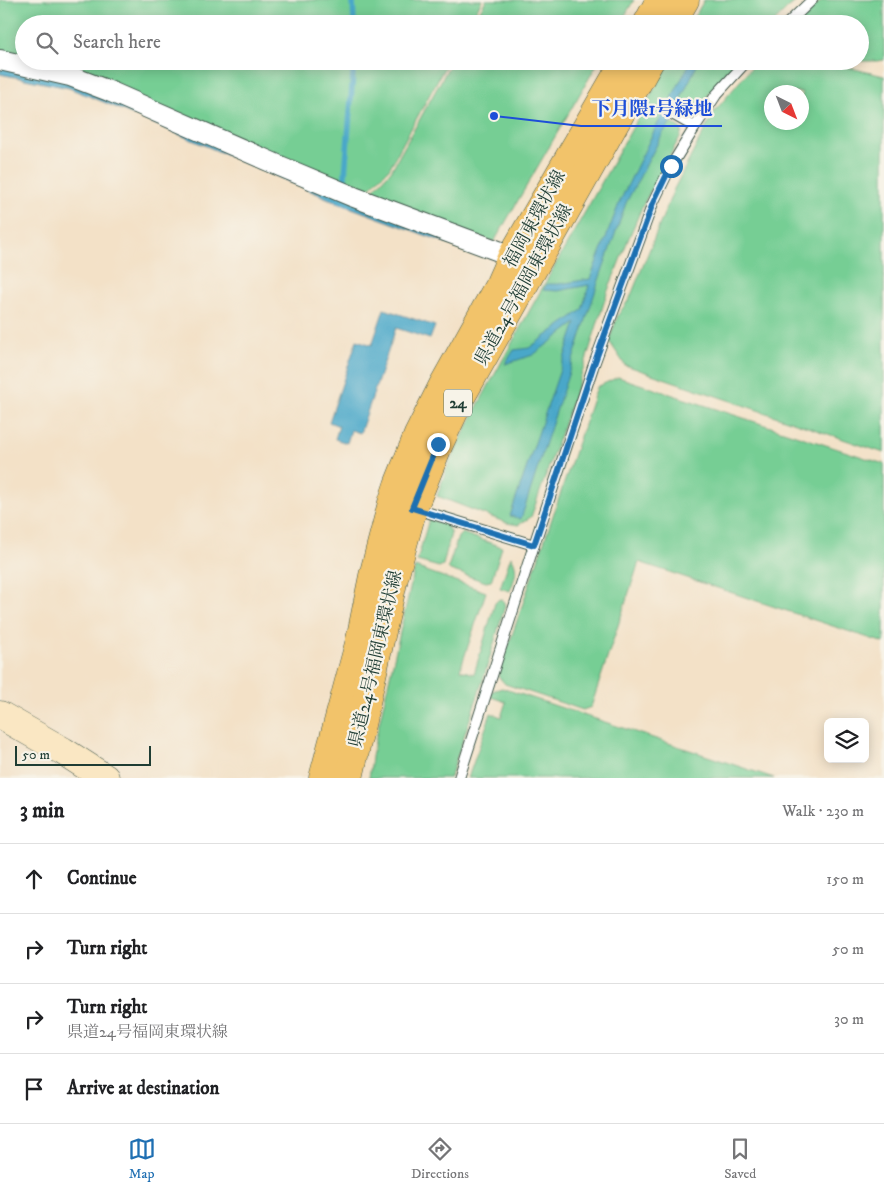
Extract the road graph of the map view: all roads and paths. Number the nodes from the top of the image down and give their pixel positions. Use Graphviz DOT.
graph roads {
  1 [pos="812,0"];
  2 [pos="796,15"];
  3 [pos="0,60"];
  4 [pos="15,63"];
  5 [pos="44,70"];
  6 [pos="620,70"];
  7 [pos="645,70"];
  8 [pos="738,70"];
  9 [pos="674,115"];
  10 [pos="695,127"];
  11 [pos="512,256"];
  12 [pos="412,508"];
  13 [pos="534,545"];
  14 [pos="0,715"];
  15 [pos="106,778"];
  16 [pos="323,778"];
  17 [pos="349,778"];
  18 [pos="458,778"];
  1 -- 2 [label="lane"];
  3 -- 4 [label="street"];
  5 -- 11 [label="street"];
  6 -- 11 [label="main road, 福岡東環状線 / 24"];
  7 -- 12 [label="main road, 県道24号福岡東環状線 / 24"];
  8 -- 10 [label="lane"];
  9 -- 10 [label="lane"];
  10 -- 13 [label="lane"];
  11 -- 16 [label="main road, 福岡東環状線 / 24"];
  12 -- 13 [label="lane"];
  12 -- 17 [label="main road, 県道24号福岡東環状線 / 24"];
  13 -- 18 [label="lane"];
  14 -- 15 [label="main road"];
}
